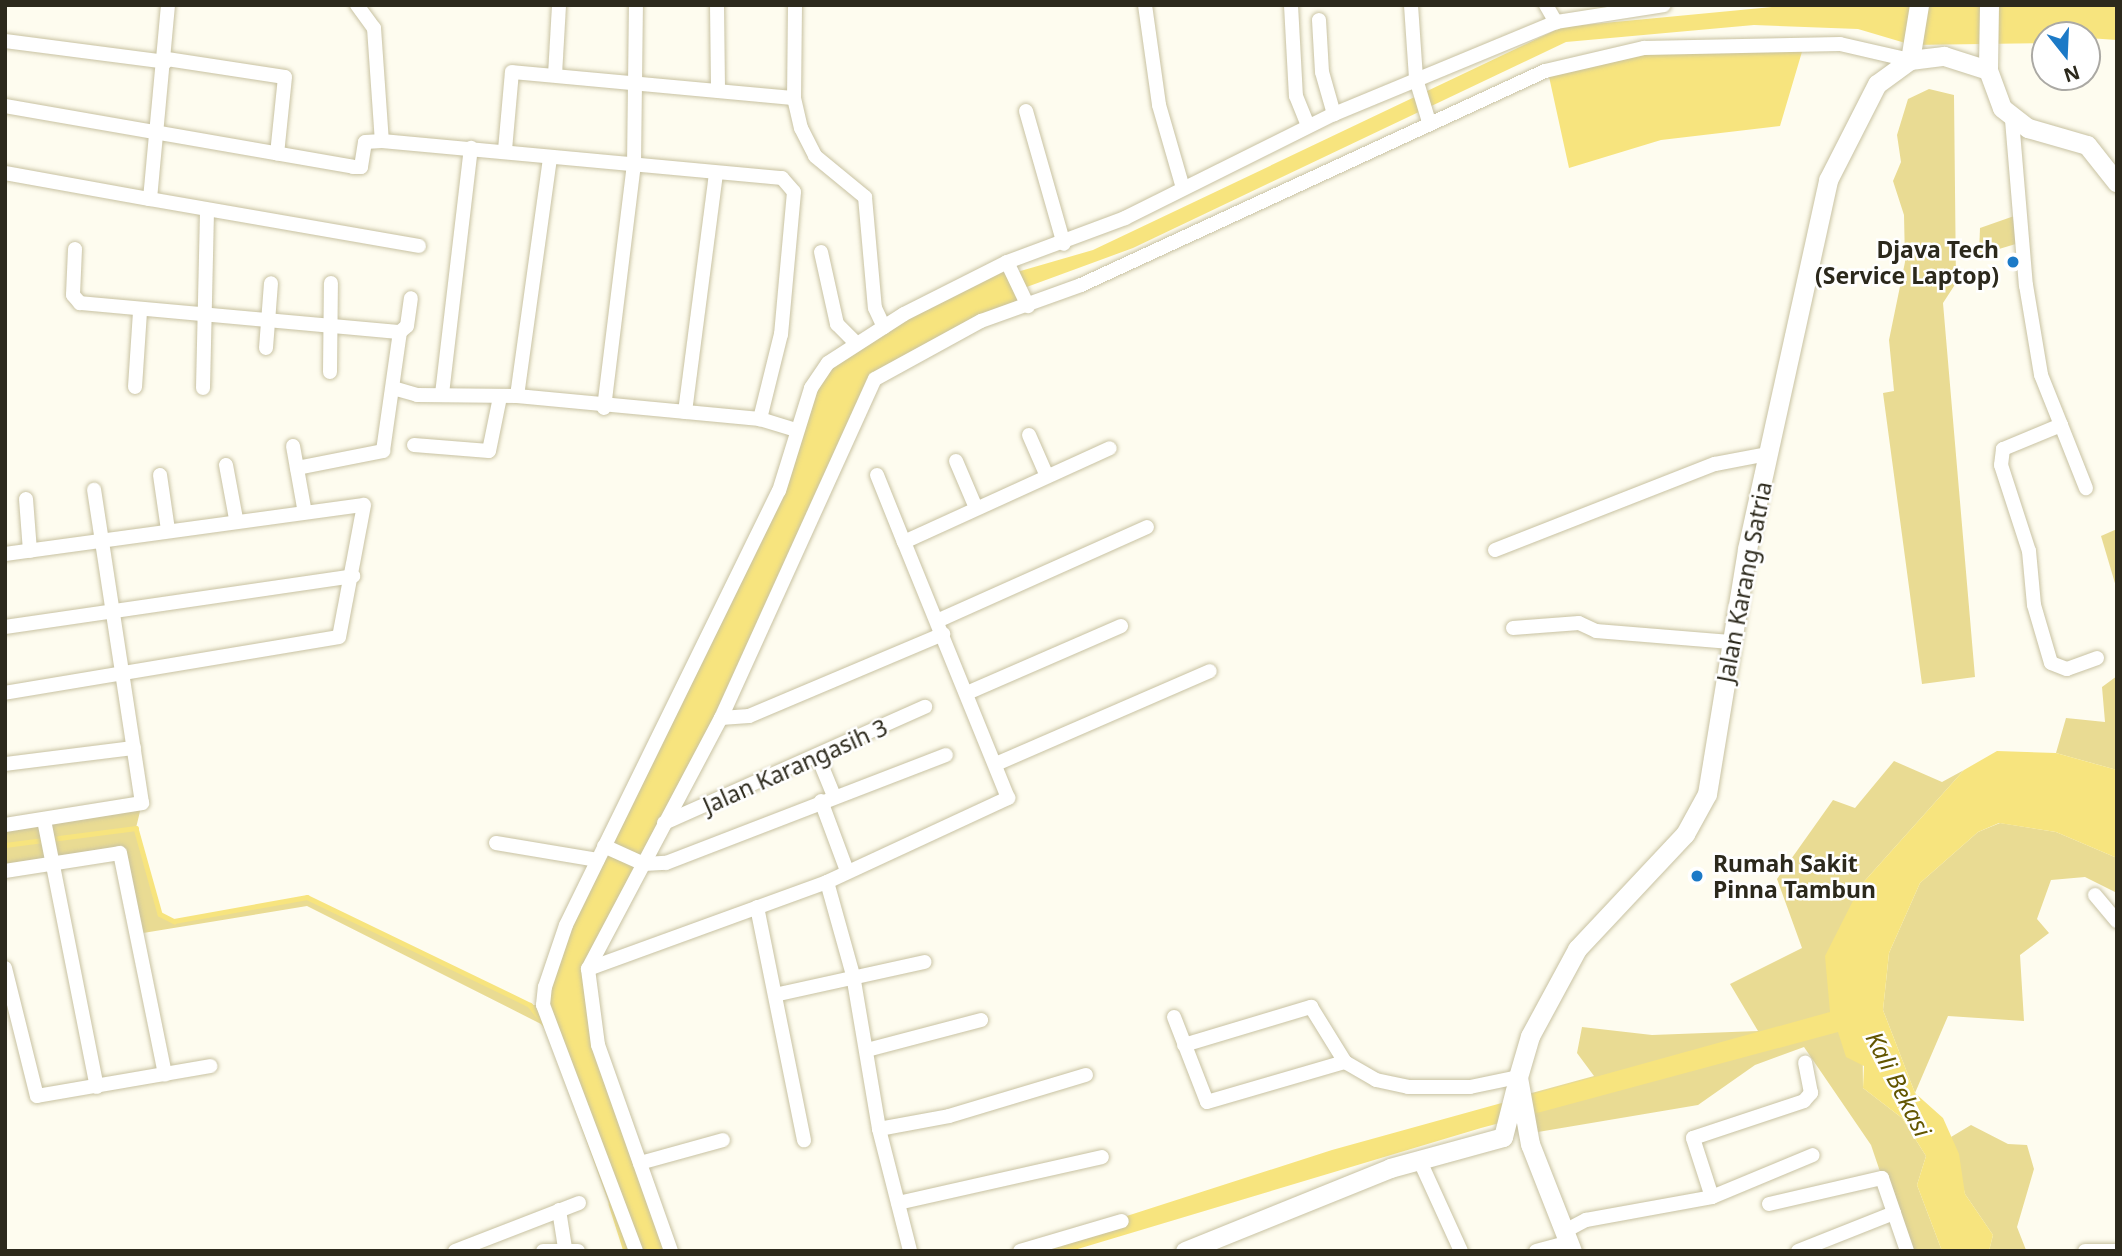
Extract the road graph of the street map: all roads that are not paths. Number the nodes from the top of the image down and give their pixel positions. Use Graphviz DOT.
graph roads {
  1 [pos="168,5"];
  2 [pos="357,5"];
  3 [pos="559,5"];
  4 [pos="636,5"];
  5 [pos="717,5"];
  6 [pos="795,5"];
  7 [pos="1145,5"];
  8 [pos="1291,5"];
  9 [pos="1411,5"];
  10 [pos="1546,5"];
  11 [pos="1664,5"];
  12 [pos="1919,5"];
  13 [pos="1987,7"];
  14 [pos="1319,20"];
  15 [pos="1556,22"];
  16 [pos="5,41"];
  17 [pos="1910,60"];
  18 [pos="166,61"];
  19 [pos="1988,70"];
  20 [pos="555,75"];
  21 [pos="1416,79"];
  22 [pos="636,84"];
  23 [pos="718,89"];
  24 [pos="793,97"];
  25 [pos="5,106"];
  26 [pos="1027,111"];
  27 [pos="1334,114"];
  28 [pos="1427,115"];
  29 [pos="2012,120"];
  30 [pos="1308,126"];
  31 [pos="158,132"];
  32 [pos="382,141"];
  33 [pos="471,148"];
  34 [pos="505,150"];
  35 [pos="277,154"];
  36 [pos="550,157"];
  37 [pos="634,165"];
  38 [pos="5,173"];
  39 [pos="716,173"];
  40 [pos="2115,174"];
  41 [pos="1183,188"];
  42 [pos="150,200"];
  43 [pos="207,210"];
  44 [pos="1064,244"];
  45 [pos="419,246"];
  46 [pos="75,249"];
  47 [pos="821,252"];
  48 [pos="1007,262"];
  49 [pos="271,283"];
  50 [pos="331,283"];
  51 [pos="411,298"];
  52 [pos="1028,306"];
  53 [pos="140,312"];
  54 [pos="202,317"];
  55 [pos="268,323"];
  56 [pos="329,323"];
  57 [pos="884,327"];
  58 [pos="400,332"];
  59 [pos="855,342"];
  60 [pos="266,348"];
  61 [pos="330,372"];
  62 [pos="135,387"];
  63 [pos="203,388"];
  64 [pos="393,388"];
  65 [pos="442,394"];
  66 [pos="517,396"];
  67 [pos="500,397"];
  68 [pos="604,408"];
  69 [pos="685,412"];
  70 [pos="760,419"];
  71 [pos="2061,425"];
  72 [pos="796,430"];
  73 [pos="1029,435"];
  74 [pos="414,445"];
  75 [pos="293,446"];
  76 [pos="1110,448"];
  77 [pos="1768,454"];
  78 [pos="956,461"];
  79 [pos="226,465"];
  80 [pos="297,468"];
  81 [pos="877,474"];
  82 [pos="1046,474"];
  83 [pos="160,475"];
  84 [pos="2086,488"];
  85 [pos="94,490"];
  86 [pos="26,499"];
  87 [pos="304,508"];
  88 [pos="976,508"];
  89 [pos="236,519"];
  90 [pos="1147,527"];
  91 [pos="167,530"];
  92 [pos="102,540"];
  93 [pos="904,542"];
  94 [pos="1495,550"];
  95 [pos="30,551"];
  96 [pos="5,554"];
  97 [pos="353,576"];
  98 [pos="113,611"];
  99 [pos="1121,626"];
  100 [pos="5,627"];
  101 [pos="940,627"];
  102 [pos="1513,628"];
  103 [pos="1731,642"];
  104 [pos="2098,657"];
  105 [pos="1210,671"];
  106 [pos="123,675"];
  107 [pos="5,692"];
  108 [pos="967,694"];
  109 [pos="925,708"];
  110 [pos="721,718"];
  111 [pos="134,748"];
  112 [pos="946,755"];
  113 [pos="818,757"];
  114 [pos="5,764"];
  115 [pos="996,764"];
  116 [pos="827,799"];
  117 [pos="44,820"];
  118 [pos="664,823"];
  119 [pos="5,825"];
  120 [pos="496,843"];
  121 [pos="601,853"];
  122 [pos="52,860"];
  123 [pos="644,864"];
  124 [pos="5,871"];
  125 [pos="847,871"];
  126 [pos="827,882"];
  127 [pos="2095,895"];
  128 [pos="757,907"];
  129 [pos="2117,921"];
  130 [pos="925,962"];
  131 [pos="5,968"];
  132 [pos="588,969"];
  133 [pos="853,975"];
  134 [pos="779,994"];
  135 [pos="1174,1017"];
  136 [pos="981,1020"];
  137 [pos="1184,1045"];
  138 [pos="867,1050"];
  139 [pos="1345,1062"];
  140 [pos="1805,1063"];
  141 [pos="210,1066"];
  142 [pos="165,1074"];
  143 [pos="1086,1074"];
  144 [pos="1518,1077"];
  145 [pos="97,1087"];
  146 [pos="879,1129"];
  147 [pos="723,1140"];
  148 [pos="804,1140"];
  149 [pos="1530,1144"];
  150 [pos="1813,1155"];
  151 [pos="1102,1157"];
  152 [pos="1419,1160"];
  153 [pos="640,1163"];
  154 [pos="1712,1197"];
  155 [pos="579,1203"];
  156 [pos="898,1203"];
  157 [pos="1769,1203"];
  158 [pos="559,1210"];
  159 [pos="1894,1213"];
  160 [pos="1122,1221"];
  161 [pos="1569,1241"];
  162 [pos="1064,1244"];
  163 [pos="467,1249"];
  164 [pos="571,1249"];
  165 [pos="542,1251"];
  166 [pos="636,1251"];
  167 [pos="671,1251"];
  168 [pos="910,1251"];
  169 [pos="1020,1251"];
  170 [pos="1185,1251"];
  171 [pos="1461,1251"];
  172 [pos="1536,1251"];
  173 [pos="1798,1251"];
  174 [pos="1907,1251"];
  175 [pos="2085,1251"];
  176 [pos="2116,1251"];
  1 -- 18 [label="street"];
  2 -- 32 [label="street"];
  3 -- 20 [label="street"];
  4 -- 22 [label="street"];
  5 -- 23 [label="street"];
  6 -- 24 [label="street"];
  7 -- 41 [label="street"];
  8 -- 30 [label="street"];
  9 -- 21 [label="street"];
  10 -- 15 [label="street"];
  11 -- 15 [label="street"];
  12 -- 17 [label="street"];
  13 -- 19 [label="street"];
  14 -- 27 [label="street"];
  15 -- 21 [label="street"];
  16 -- 18 [label="street"];
  17 -- 19 [label="street"];
  17 -- 28 [label="street"];
  17 -- 77 [label="street, Jalan Karang Satria"];
  18 -- 31 [label="street"];
  18 -- 35 [label="street"];
  19 -- 29 [label="street"];
  20 -- 22 [label="street"];
  20 -- 34 [label="street"];
  21 -- 27 [label="street"];
  21 -- 28 [label="street"];
  22 -- 23 [label="street"];
  22 -- 37 [label="street"];
  23 -- 24 [label="street"];
  24 -- 57 [label="street"];
  25 -- 31 [label="street"];
  26 -- 44 [label="street"];
  27 -- 30 [label="street"];
  28 -- 52 [label="street"];
  29 -- 40 [label="street"];
  29 -- 71 [label="street"];
  30 -- 41 [label="street"];
  31 -- 35 [label="street"];
  31 -- 42 [label="street"];
  32 -- 33 [label="street"];
  32 -- 35 [label="street"];
  33 -- 34 [label="street"];
  33 -- 65 [label="street"];
  34 -- 36 [label="street"];
  36 -- 37 [label="street"];
  36 -- 66 [label="street"];
  37 -- 39 [label="street"];
  37 -- 68 [label="street"];
  38 -- 42 [label="street"];
  39 -- 69 [label="street"];
  39 -- 70 [label="street"];
  41 -- 44 [label="street"];
  42 -- 43 [label="street"];
  43 -- 45 [label="street"];
  43 -- 54 [label="street"];
  44 -- 48 [label="street"];
  46 -- 53 [label="street"];
  47 -- 59 [label="street"];
  48 -- 52 [label="street"];
  48 -- 57 [label="street"];
  49 -- 55 [label="street"];
  50 -- 56 [label="street"];
  51 -- 58 [label="street"];
  52 -- 110 [label="street"];
  53 -- 54 [label="street"];
  53 -- 62 [label="street"];
  54 -- 55 [label="street"];
  54 -- 63 [label="street"];
  55 -- 56 [label="street"];
  55 -- 60 [label="street"];
  56 -- 58 [label="street"];
  56 -- 61 [label="street"];
  57 -- 59 [label="street"];
  58 -- 64 [label="street"];
  59 -- 72 [label="street"];
  64 -- 65 [label="street"];
  64 -- 80 [label="street"];
  65 -- 67 [label="street"];
  66 -- 67 [label="street"];
  66 -- 68 [label="street"];
  67 -- 74 [label="street"];
  68 -- 69 [label="street"];
  69 -- 70 [label="street"];
  70 -- 72 [label="street"];
  71 -- 84 [label="street"];
  71 -- 104 [label="street"];
  72 -- 121 [label="street"];
  73 -- 82 [label="street"];
  75 -- 80 [label="street"];
  76 -- 82 [label="street"];
  77 -- 94 [label="street"];
  77 -- 103 [label="street, Jalan Karang Satria"];
  78 -- 88 [label="street"];
  79 -- 89 [label="street"];
  80 -- 87 [label="street"];
  81 -- 93 [label="street"];
  82 -- 88 [label="street"];
  83 -- 91 [label="street"];
  85 -- 92 [label="street"];
  86 -- 95 [label="street"];
  87 -- 89 [label="street"];
  87 -- 97 [label="street"];
  88 -- 93 [label="street"];
  89 -- 91 [label="street"];
  90 -- 101 [label="street"];
  91 -- 92 [label="street"];
  92 -- 95 [label="street"];
  92 -- 98 [label="street"];
  93 -- 101 [label="street"];
  95 -- 96 [label="street"];
  97 -- 98 [label="street"];
  97 -- 106 [label="street"];
  98 -- 100 [label="street"];
  98 -- 106 [label="street"];
  99 -- 108 [label="street"];
  101 -- 108 [label="street"];
  101 -- 110 [label="street"];
  102 -- 103 [label="street"];
  103 -- 144 [label="street, Jalan Karang Satria"];
  105 -- 115 [label="street"];
  106 -- 107 [label="street"];
  106 -- 111 [label="street"];
  108 -- 115 [label="street"];
  109 -- 113 [label="street, Jalan Karangasih 3"];
  110 -- 118 [label="street"];
  111 -- 114 [label="street"];
  111 -- 117 [label="street"];
  112 -- 116 [label="street"];
  113 -- 116 [label="street"];
  113 -- 118 [label="street, Jalan Karangasih 3"];
  115 -- 125 [label="street"];
  116 -- 123 [label="street"];
  116 -- 125 [label="street"];
  117 -- 119 [label="street"];
  117 -- 122 [label="street"];
  118 -- 123 [label="street"];
  120 -- 121 [label="street"];
  121 -- 123 [label="street"];
  121 -- 166 [label="street"];
  122 -- 124 [label="street"];
  122 -- 142 [label="street"];
  122 -- 145 [label="street"];
  123 -- 132 [label="street"];
  125 -- 126 [label="street"];
  126 -- 128 [label="street"];
  126 -- 133 [label="street"];
  127 -- 129 [label="street"];
  128 -- 132 [label="street"];
  128 -- 134 [label="street"];
  130 -- 133 [label="street"];
  131 -- 145 [label="street"];
  132 -- 153 [label="street"];
  133 -- 134 [label="street"];
  133 -- 138 [label="street"];
  134 -- 148 [label="street"];
  135 -- 137 [label="street"];
  136 -- 138 [label="street"];
  137 -- 139 [label="street"];
  137 -- 139 [label="street"];
  138 -- 146 [label="street"];
  139 -- 144 [label="street"];
  140 -- 154 [label="street"];
  141 -- 142 [label="street"];
  142 -- 145 [label="street"];
  143 -- 146 [label="street"];
  144 -- 149 [label="street, Jalan Karang Satria"];
  144 -- 152 [label="street"];
  146 -- 156 [label="street"];
  147 -- 153 [label="street"];
  149 -- 152 [label="street"];
  149 -- 161 [label="street, Jalan Karang Satria"];
  150 -- 154 [label="street"];
  151 -- 156 [label="street"];
  152 -- 170 [label="street"];
  152 -- 171 [label="street"];
  153 -- 167 [label="street"];
  154 -- 161 [label="street"];
  155 -- 158 [label="street"];
  156 -- 168 [label="street"];
  157 -- 159 [label="street"];
  158 -- 163 [label="street"];
  158 -- 164 [label="street"];
  159 -- 173 [label="street"];
  159 -- 174 [label="street"];
  160 -- 162 [label="street"];
  161 -- 172 [label="street"];
  162 -- 169 [label="street"];
  164 -- 165 [label="street"];
  175 -- 176 [label="street"];
}
